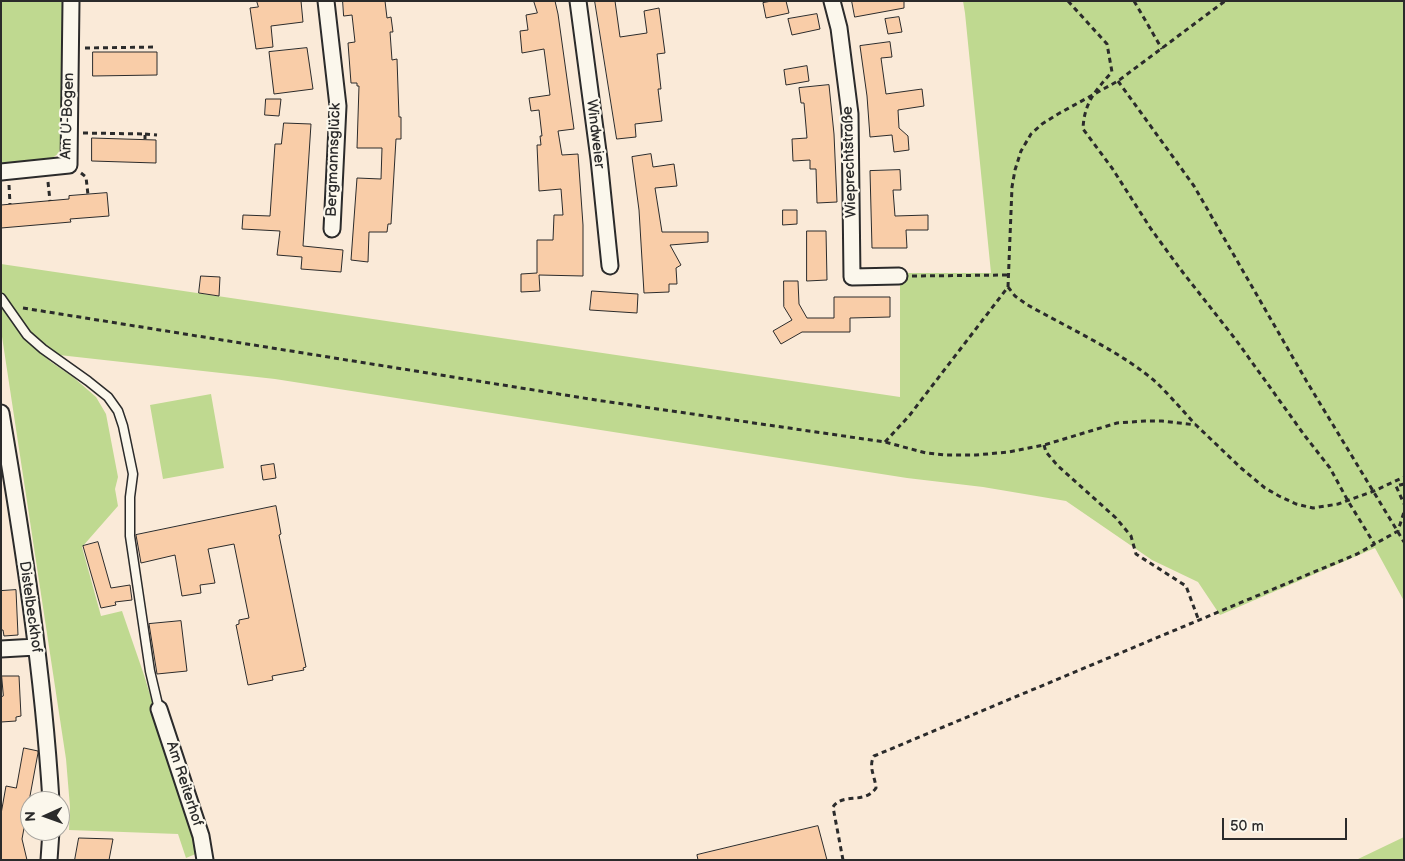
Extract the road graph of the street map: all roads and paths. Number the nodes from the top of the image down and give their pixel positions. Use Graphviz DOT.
graph roads {
  1 [pos="70,1"];
  2 [pos="326,1"];
  3 [pos="578,1"];
  4 [pos="832,1"];
  5 [pos="1068,1"];
  6 [pos="1134,1"];
  7 [pos="1225,1"];
  8 [pos="157,47"];
  9 [pos="71,48"];
  10 [pos="1162,49"];
  11 [pos="1118,81"];
  12 [pos="1091,96"];
  13 [pos="70,132"];
  14 [pos="157,135"];
  15 [pos="69,165"];
  16 [pos="1,172"];
  17 [pos="88,194"];
  18 [pos="332,229"];
  19 [pos="610,266"];
  20 [pos="899,276"];
  21 [pos="1009,276"];
  22 [pos="1008,287"];
  23 [pos="1,298"];
  24 [pos="7,308"];
  25 [pos="1,413"];
  26 [pos="1196,425"];
  27 [pos="885,442"];
  28 [pos="1044,445"];
  29 [pos="1404,476"];
  30 [pos="1404,484"];
  31 [pos="1374,491"];
  32 [pos="1348,502"];
  33 [pos="1404,504"];
  34 [pos="1404,512"];
  35 [pos="1398,531"];
  36 [pos="1404,542"];
  37 [pos="1375,545"];
  38 [pos="1199,621"];
  39 [pos="36,647"];
  40 [pos="1,648"];
  41 [pos="159,709"];
  42 [pos="50,791"];
  43 [pos="50,841"];
  44 [pos="49,860"];
  45 [pos="205,860"];
  46 [pos="843,860"];
  1 -- 9 [label="street, Am U-Bogen"];
  2 -- 18 [label="street, Bergmannsglück"];
  3 -- 19 [label="street, Windweier"];
  4 -- 20 [label="street, Wieprechtstraße"];
  5 -- 12 [label="path"];
  6 -- 10 [label="path"];
  7 -- 10 [label="path"];
  8 -- 9 [label="path"];
  9 -- 13 [label="street, Am U-Bogen"];
  10 -- 11 [label="path"];
  11 -- 12 [label="path"];
  11 -- 31 [label="path"];
  12 -- 21 [label="path"];
  12 -- 32 [label="path"];
  13 -- 14 [label="path"];
  13 -- 15 [label="street, Am U-Bogen"];
  15 -- 16 [label="street, Am U-Bogen"];
  15 -- 17 [label="path"];
  20 -- 21 [label="path"];
  21 -- 22 [label="path"];
  22 -- 26 [label="path"];
  22 -- 27 [label="path"];
  23 -- 24 [label="lane"];
  24 -- 27 [label="path"];
  24 -- 41 [label="lane"];
  25 -- 39 [label="street, Distelbeckhof"];
  26 -- 28 [label="path"];
  26 -- 32 [label="path"];
  27 -- 28 [label="path"];
  28 -- 38 [label="path"];
  29 -- 31 [label="path"];
  30 -- 33 [label="path"];
  31 -- 32 [label="path"];
  31 -- 35 [label="path"];
  32 -- 37 [label="path"];
  34 -- 35 [label="path"];
  35 -- 36 [label="path"];
  35 -- 37 [label="path"];
  37 -- 38 [label="path"];
  38 -- 46 [label="path"];
  39 -- 40 [label="street"];
  39 -- 42 [label="street, Distelbeckhof"];
  41 -- 45 [label="street, Am Reiterhof"];
  43 -- 44 [label="street"];
}
